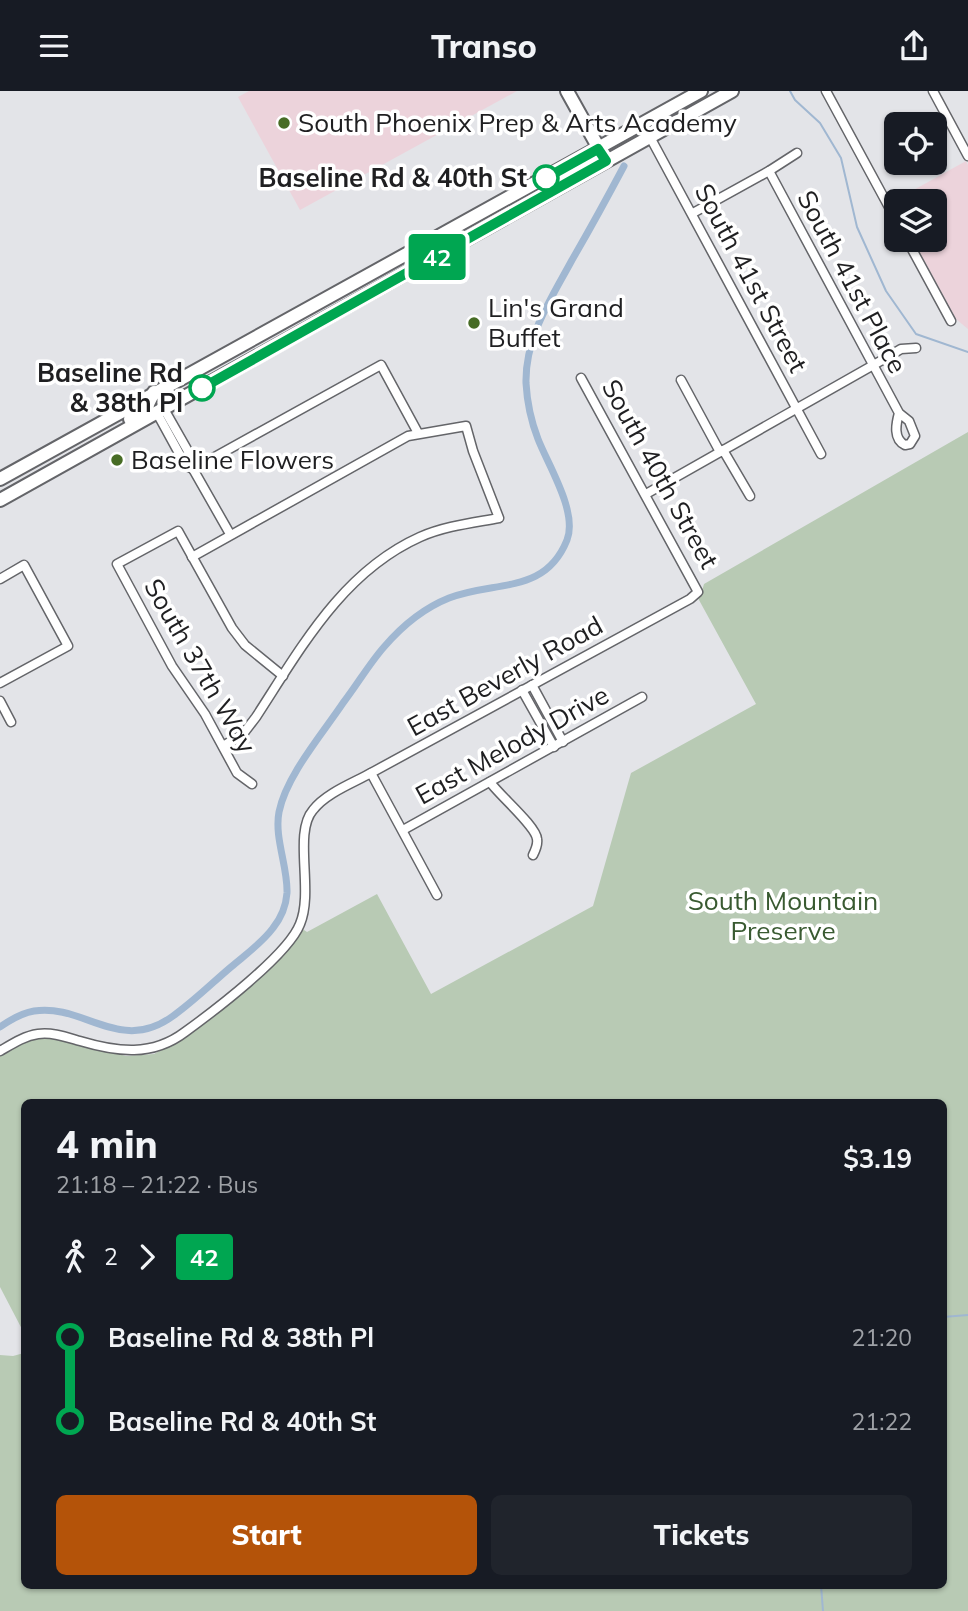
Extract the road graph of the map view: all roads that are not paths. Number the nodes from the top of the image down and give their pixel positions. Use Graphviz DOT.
graph roads {
  1 [pos="567,91"];
  2 [pos="701,91"];
  3 [pos="732,91"];
  4 [pos="826,91"];
  5 [pos="933,91"];
  6 [pos="643,124"];
  7 [pos="650,137"];
  8 [pos="598,149"];
  9 [pos="797,153"];
  10 [pos="968,156"];
  11 [pos="606,161"];
  12 [pos="769,171"];
  13 [pos="884,198"];
  14 [pos="693,213"];
  15 [pos="472,219"];
  16 [pos="479,233"];
  17 [pos="914,252"];
  18 [pos="951,321"];
  19 [pos="916,348"];
  20 [pos="874,365"];
  21 [pos="581,378"];
  22 [pos="681,380"];
  23 [pos="156,403"];
  24 [pos="798,410"];
  25 [pos="899,412"];
  26 [pos="418,433"];
  27 [pos="722,451"];
  28 [pos="821,453"];
  29 [pos="193,469"];
  30 [pos="16,470"];
  31 [pos="0,479"];
  32 [pos="25,486"];
  33 [pos="646,494"];
  34 [pos="750,496"];
  35 [pos="0,501"];
  36 [pos="230,534"];
  37 [pos="192,557"];
  38 [pos="0,579"];
  39 [pos="698,592"];
  40 [pos="283,676"];
  41 [pos="0,683"];
  42 [pos="531,685"];
  43 [pos="522,690"];
  44 [pos="642,697"];
  45 [pos="0,701"];
  46 [pos="11,722"];
  47 [pos="563,741"];
  48 [pos="223,746"];
  49 [pos="554,747"];
  50 [pos="371,773"];
  51 [pos="490,782"];
  52 [pos="252,784"];
  53 [pos="403,830"];
  54 [pos="533,855"];
  55 [pos="437,895"];
  56 [pos="0,1051"];
  1 -- 8 [label="main road"];
  2 -- 6 [label="main road"];
  3 -- 7 [label="main road"];
  4 -- 13 [label="street"];
  5 -- 10 [label="street"];
  6 -- 7 [label="street, South 41st Street"];
  6 -- 8 [label="main road"];
  7 -- 11 [label="main road"];
  7 -- 14 [label="street, South 41st Street"];
  8 -- 11 [label="main road"];
  8 -- 15 [label="main road"];
  9 -- 12 [label="street"];
  11 -- 16 [label="main road"];
  12 -- 14 [label="street"];
  12 -- 20 [label="street, South 41st Place"];
  14 -- 24 [label="street, South 41st Street"];
  15 -- 16 [label="main road"];
  15 -- 23 [label="main road"];
  16 -- 23 [label="main road"];
  17 -- 18 [label="street"];
  19 -- 20 [label="street"];
  20 -- 24 [label="street"];
  20 -- 25 [label="street, South 41st Place"];
  21 -- 33 [label="street, South 40th Street"];
  22 -- 27 [label="street"];
  23 -- 29 [label="street"];
  23 -- 30 [label="main road"];
  23 -- 32 [label="main road"];
  24 -- 27 [label="street"];
  24 -- 28 [label="street, South 41st Street"];
  26 -- 29 [label="street"];
  26 -- 36 [label="street"];
  26 -- 40 [label="street"];
  27 -- 33 [label="street"];
  27 -- 34 [label="street"];
  29 -- 36 [label="street"];
  30 -- 31 [label="main road"];
  30 -- 32 [label="main road"];
  32 -- 35 [label="main road"];
  33 -- 39 [label="street, South 40th Street"];
  36 -- 37 [label="street"];
  37 -- 40 [label="street"];
  37 -- 48 [label="street, South 37th Way"];
  38 -- 41 [label="street"];
  39 -- 42 [label="street, East Beverly Road"];
  40 -- 48 [label="street"];
  42 -- 43 [label="street, East Beverly Road"];
  42 -- 47 [label="street"];
  43 -- 49 [label="street"];
  43 -- 50 [label="street, East Beverly Road"];
  44 -- 47 [label="street, East Melody Drive"];
  45 -- 46 [label="street"];
  47 -- 49 [label="street, East Melody Drive"];
  48 -- 52 [label="street, South 37th Way"];
  49 -- 51 [label="street, East Melody Drive"];
  50 -- 53 [label="street"];
  50 -- 56 [label="street, East Beverly Road"];
  51 -- 53 [label="street, East Melody Drive"];
  51 -- 54 [label="street"];
  53 -- 55 [label="street"];
}
